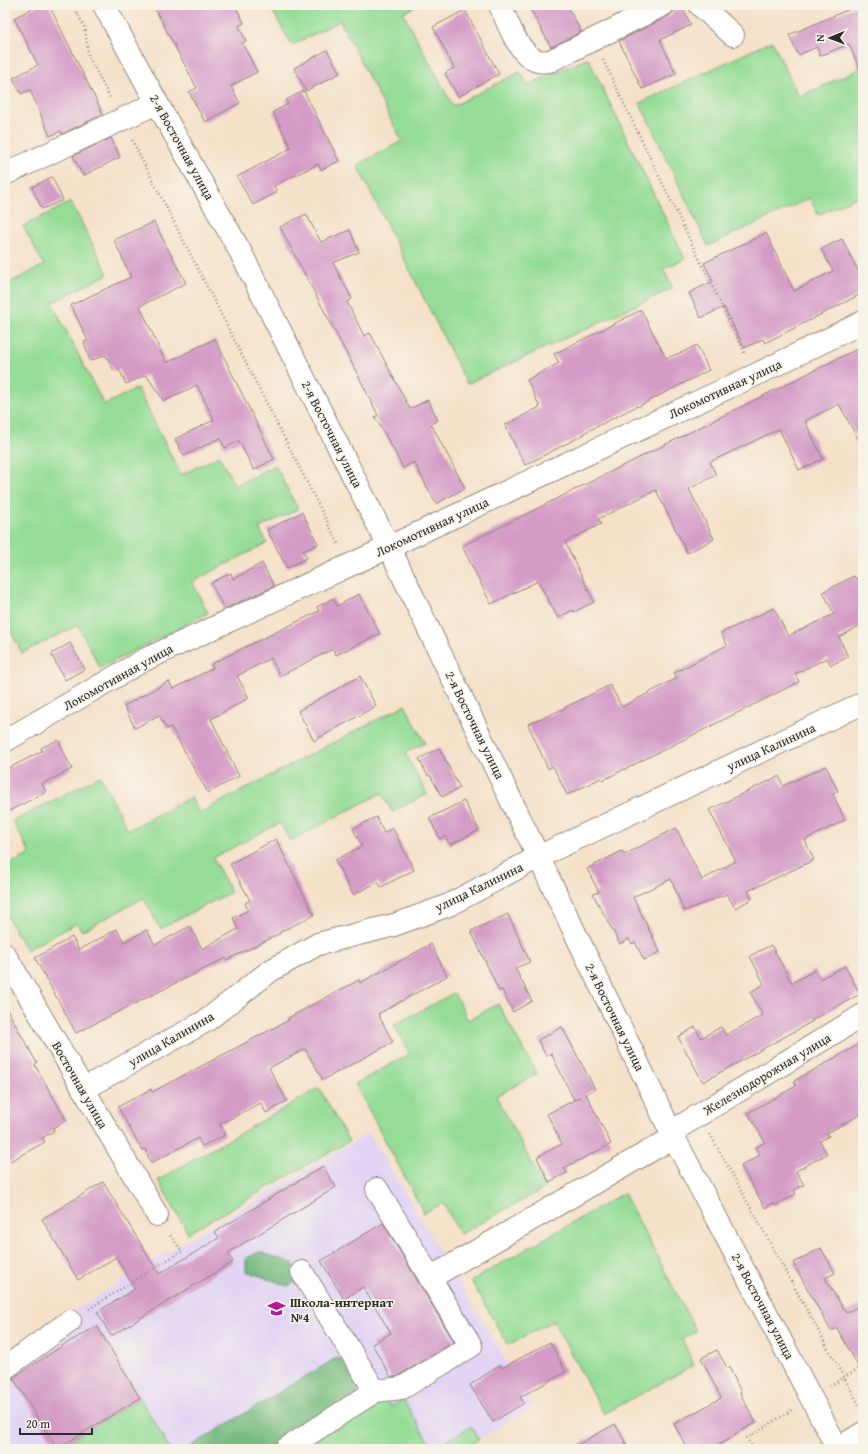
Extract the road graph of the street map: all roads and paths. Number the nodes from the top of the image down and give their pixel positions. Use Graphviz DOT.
graph roads {
  1 [pos="73,5"];
  2 [pos="104,5"];
  3 [pos="500,5"];
  4 [pos="663,5"];
  5 [pos="700,5"];
  6 [pos="733,35"];
  7 [pos="594,40"];
  8 [pos="157,103"];
  9 [pos="121,120"];
  10 [pos="5,174"];
  11 [pos="863,322"];
  12 [pos="755,375"];
  13 [pos="389,547"];
  14 [pos="350,565"];
  15 [pos="863,703"];
  16 [pos="5,741"];
  17 [pos="538,857"];
  18 [pos="5,955"];
  19 [pos="863,1015"];
  20 [pos="83,1089"];
  21 [pos="700,1114"];
  22 [pos="672,1135"];
  23 [pos="377,1189"];
  24 [pos="156,1215"];
  25 [pos="302,1272"];
  26 [pos="430,1278"];
  27 [pos="70,1321"];
  28 [pos="5,1368"];
  29 [pos="375,1391"];
  30 [pos="863,1412"];
  31 [pos="863,1433"];
  32 [pos="747,1438"];
  33 [pos="286,1449"];
  34 [pos="753,1449"];
  35 [pos="838,1449"];
  1 -- 9 [label="path"];
  2 -- 8 [label="street, 2-я Восточная улица"];
  3 -- 7 [label="street"];
  4 -- 7 [label="street"];
  5 -- 6 [label="street"];
  7 -- 12 [label="path"];
  8 -- 9 [label="street"];
  8 -- 13 [label="street, 2-я Восточная улица"];
  9 -- 10 [label="street"];
  9 -- 14 [label="path"];
  11 -- 12 [label="street, Локомотивная улица"];
  12 -- 13 [label="street, Локомотивная улица"];
  13 -- 14 [label="street, Локомотивная улица"];
  13 -- 17 [label="street, 2-я Восточная улица"];
  14 -- 16 [label="street, Локомотивная улица"];
  15 -- 17 [label="street, улица Калинина"];
  17 -- 20 [label="street, улица Калинина"];
  17 -- 22 [label="street, 2-я Восточная улица"];
  18 -- 20 [label="street, Восточная улица"];
  19 -- 21 [label="street, Железнодорожная улица"];
  20 -- 24 [label="street, Восточная улица"];
  21 -- 22 [label="street, Железнодорожная улица"];
  21 -- 30 [label="path"];
  22 -- 26 [label="street, Железнодорожная улица"];
  22 -- 35 [label="street, 2-я Восточная улица"];
  23 -- 26 [label="street"];
  24 -- 27 [label="path"];
  25 -- 29 [label="street"];
  26 -- 29 [label="street"];
  27 -- 28 [label="street"];
  29 -- 33 [label="street"];
  31 -- 35 [label="street"];
  32 -- 34 [label="path"];
}
